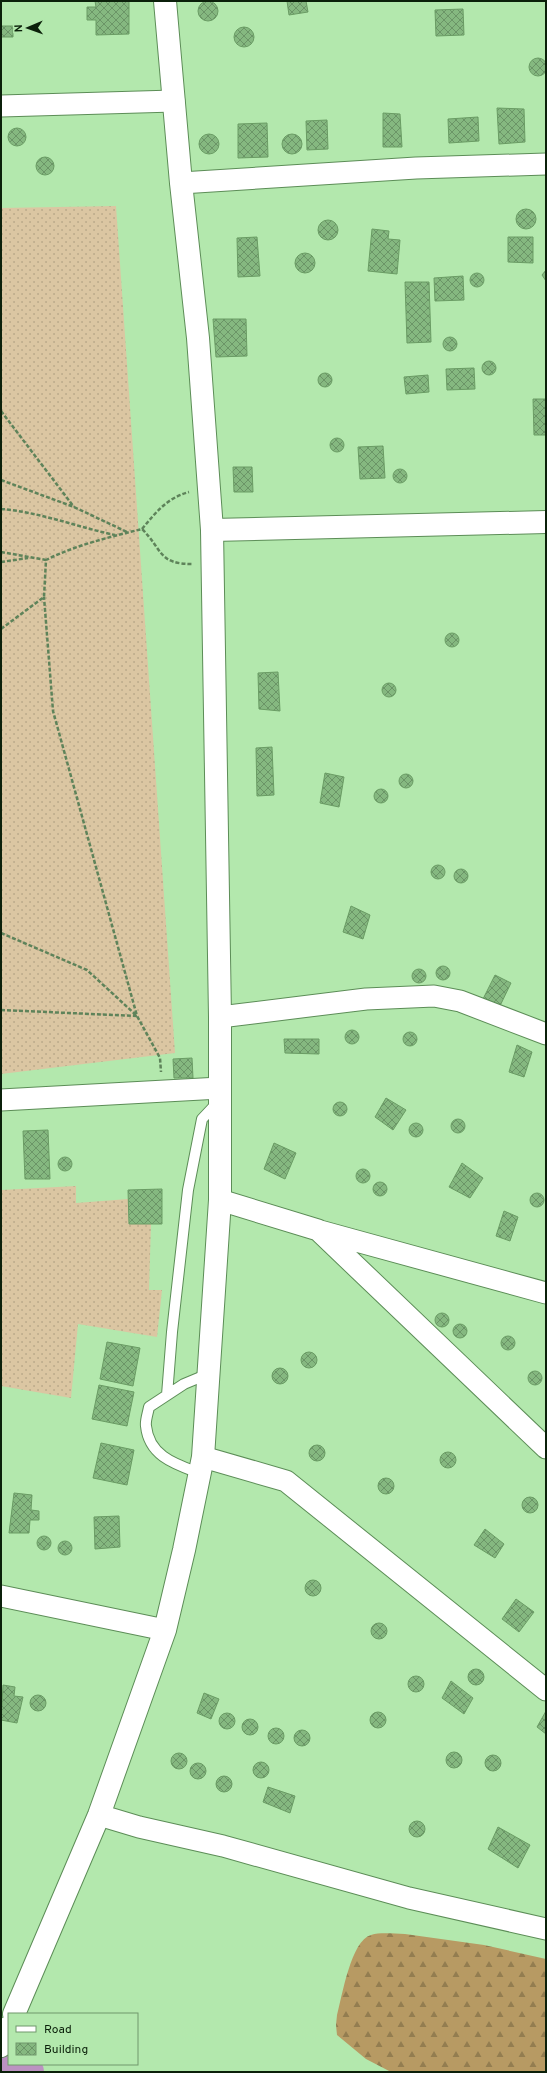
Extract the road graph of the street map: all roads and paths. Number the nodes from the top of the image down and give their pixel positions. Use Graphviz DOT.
graph roads {
  1 [pos="165,1"];
  2 [pos="174,101"];
  3 [pos="1,106"];
  4 [pos="546,164"];
  5 [pos="181,183"];
  6 [pos="1,411"];
  7 [pos="1,480"];
  8 [pos="209,488"];
  9 [pos="74,507"];
  10 [pos="1,509"];
  11 [pos="546,522"];
  12 [pos="142,529"];
  13 [pos="212,530"];
  14 [pos="127,533"];
  15 [pos="116,535"];
  16 [pos="1,552"];
  17 [pos="33,558"];
  18 [pos="46,560"];
  19 [pos="1,562"];
  20 [pos="213,564"];
  21 [pos="44,597"];
  22 [pos="1,628"];
  23 [pos="1,933"];
  24 [pos="1,1010"];
  25 [pos="137,1016"];
  26 [pos="220,1017"];
  27 [pos="546,1034"];
  28 [pos="163,1091"];
  29 [pos="220,1094"];
  30 [pos="1,1100"];
  31 [pos="220,1200"];
  32 [pos="318,1230"];
  33 [pos="546,1293"];
  34 [pos="208,1374"];
  35 [pos="167,1395"];
  36 [pos="546,1448"];
  37 [pos="201,1465"];
  38 [pos="1,1596"];
  39 [pos="164,1630"];
  40 [pos="546,1690"];
  41 [pos="99,1815"];
  42 [pos="546,1929"];
  43 [pos="16,2009"];
  44 [pos="8,2029"];
  45 [pos="1,2046"];
  1 -- 2 [label="main road"];
  2 -- 3 [label="street"];
  2 -- 5 [label="main road"];
  4 -- 5 [label="street"];
  5 -- 8 [label="main road"];
  6 -- 9 [label="path"];
  7 -- 9 [label="path"];
  8 -- 12 [label="path"];
  8 -- 13 [label="main road"];
  9 -- 14 [label="path"];
  10 -- 15 [label="path"];
  11 -- 13 [label="main road"];
  12 -- 14 [label="path"];
  12 -- 20 [label="path"];
  13 -- 20 [label="main road"];
  14 -- 15 [label="path"];
  15 -- 18 [label="path"];
  16 -- 17 [label="path"];
  17 -- 18 [label="path"];
  17 -- 19 [label="path"];
  18 -- 21 [label="path"];
  20 -- 26 [label="main road"];
  21 -- 22 [label="path"];
  21 -- 25 [label="path"];
  23 -- 25 [label="path"];
  24 -- 25 [label="path"];
  25 -- 28 [label="path"];
  26 -- 27 [label="street"];
  26 -- 29 [label="main road"];
  28 -- 29 [label="street"];
  28 -- 30 [label="street"];
  29 -- 31 [label="main road"];
  29 -- 35 [label="lane"];
  31 -- 32 [label="street"];
  31 -- 34 [label="main road"];
  32 -- 33 [label="street"];
  32 -- 36 [label="street"];
  34 -- 35 [label="lane"];
  34 -- 37 [label="main road"];
  35 -- 37 [label="lane"];
  37 -- 39 [label="main road"];
  37 -- 40 [label="street"];
  38 -- 39 [label="street"];
  39 -- 41 [label="main road"];
  41 -- 42 [label="street"];
  41 -- 43 [label="main road"];
  44 -- 45 [label="main road"];
}
